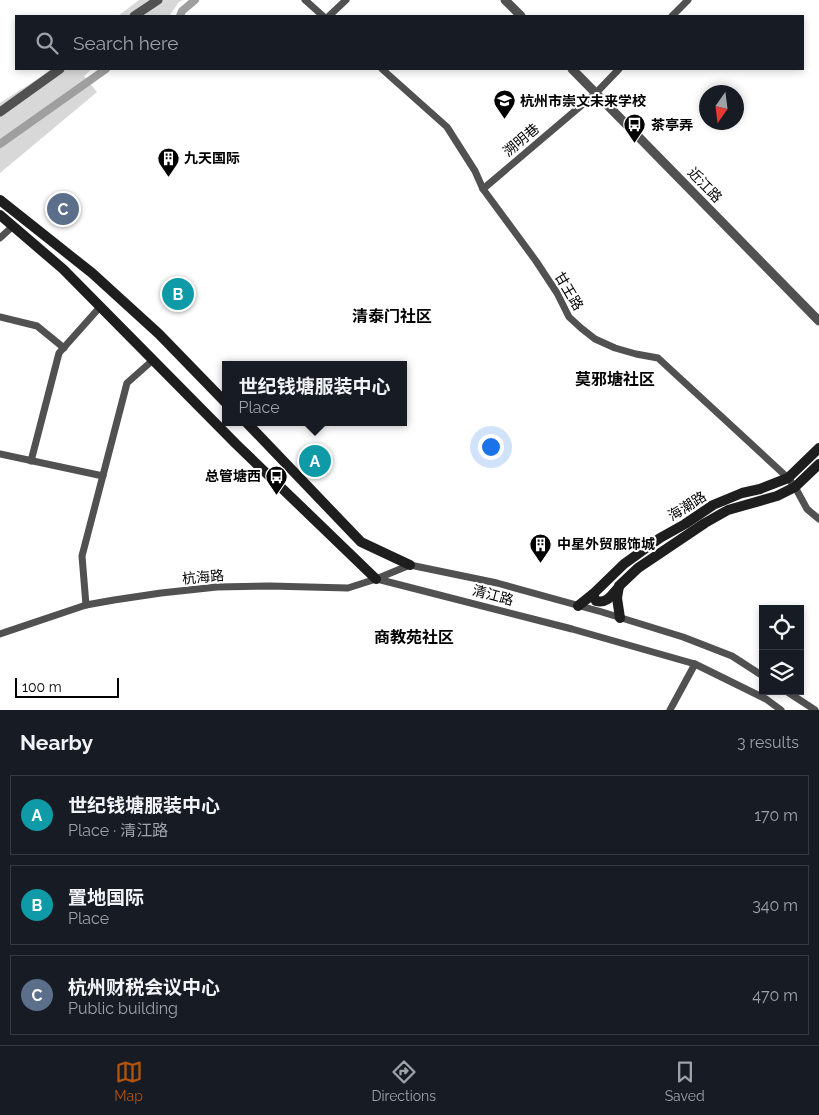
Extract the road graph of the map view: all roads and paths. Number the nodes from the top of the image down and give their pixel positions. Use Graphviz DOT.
graph roads {
  1 [pos="158,0"];
  2 [pos="305,0"];
  3 [pos="346,0"];
  4 [pos="505,0"];
  5 [pos="688,0"];
  6 [pos="136,15"];
  7 [pos="322,15"];
  8 [pos="330,15"];
  9 [pos="520,15"];
  10 [pos="673,15"];
  11 [pos="59,70"];
  12 [pos="383,70"];
  13 [pos="573,70"];
  14 [pos="619,70"];
  15 [pos="596,93"];
  16 [pos="0,112"];
  17 [pos="483,189"];
  18 [pos="0,200"];
  19 [pos="0,215"];
  20 [pos="13,226"];
  21 [pos="0,238"];
  22 [pos="100,307"];
  23 [pos="0,317"];
  24 [pos="819,321"];
  25 [pos="64,348"];
  26 [pos="153,360"];
  27 [pos="222,398"];
  28 [pos="250,426"];
  29 [pos="819,448"];
  30 [pos="0,454"];
  31 [pos="31,461"];
  32 [pos="819,464"];
  33 [pos="103,476"];
  34 [pos="788,478"];
  35 [pos="795,487"];
  36 [pos="819,518"];
  37 [pos="410,565"];
  38 [pos="376,579"];
  39 [pos="620,586"];
  40 [pos="593,594"];
  41 [pos="86,605"];
  42 [pos="578,606"];
  43 [pos="620,618"];
  44 [pos="0,634"];
  45 [pos="695,664"];
  46 [pos="759,673"];
  47 [pos="792,695"];
  48 [pos="670,710"];
  49 [pos="781,710"];
  50 [pos="815,710"];
  1 -- 6 [label="street"];
  2 -- 7 [label="street"];
  3 -- 8 [label="street"];
  4 -- 9 [label="street"];
  5 -- 10 [label="street"];
  11 -- 16 [label="street"];
  12 -- 17 [label="street, 甘王路"];
  13 -- 15 [label="street, 近江路"];
  14 -- 15 [label="street, 溯明巷"];
  15 -- 17 [label="street, 溯明巷"];
  15 -- 24 [label="street, 近江路"];
  17 -- 34 [label="street, 甘王路"];
  18 -- 27 [label="main road"];
  19 -- 20 [label="main road, 清江路"];
  20 -- 21 [label="street"];
  20 -- 22 [label="main road, 清江路"];
  22 -- 25 [label="street"];
  22 -- 26 [label="main road, 清江路"];
  23 -- 25 [label="street"];
  25 -- 31 [label="street"];
  26 -- 33 [label="street"];
  26 -- 38 [label="main road, 清江路"];
  28 -- 37 [label="main road, 清江路"];
  29 -- 34 [label="main road, 海潮路"];
  30 -- 31 [label="street"];
  31 -- 33 [label="street"];
  32 -- 35 [label="main road, 海潮路"];
  33 -- 41 [label="street"];
  34 -- 35 [label="street, 甘王路"];
  34 -- 40 [label="main road, 海潮路"];
  35 -- 36 [label="street, 甘王路"];
  35 -- 39 [label="main road, 海潮路"];
  37 -- 38 [label="street, 杭海路"];
  37 -- 42 [label="street, 清江路"];
  38 -- 41 [label="street, 杭海路"];
  38 -- 45 [label="street, 清江路"];
  39 -- 40 [label="main road, 海潮路"];
  39 -- 43 [label="main road"];
  40 -- 42 [label="main road, 海潮路"];
  41 -- 44 [label="street, 杭海路"];
  42 -- 43 [label="street, 清江路"];
  43 -- 46 [label="street, 清江路"];
  45 -- 48 [label="street"];
  45 -- 49 [label="street, 清江路"];
  47 -- 50 [label="street"];
}
